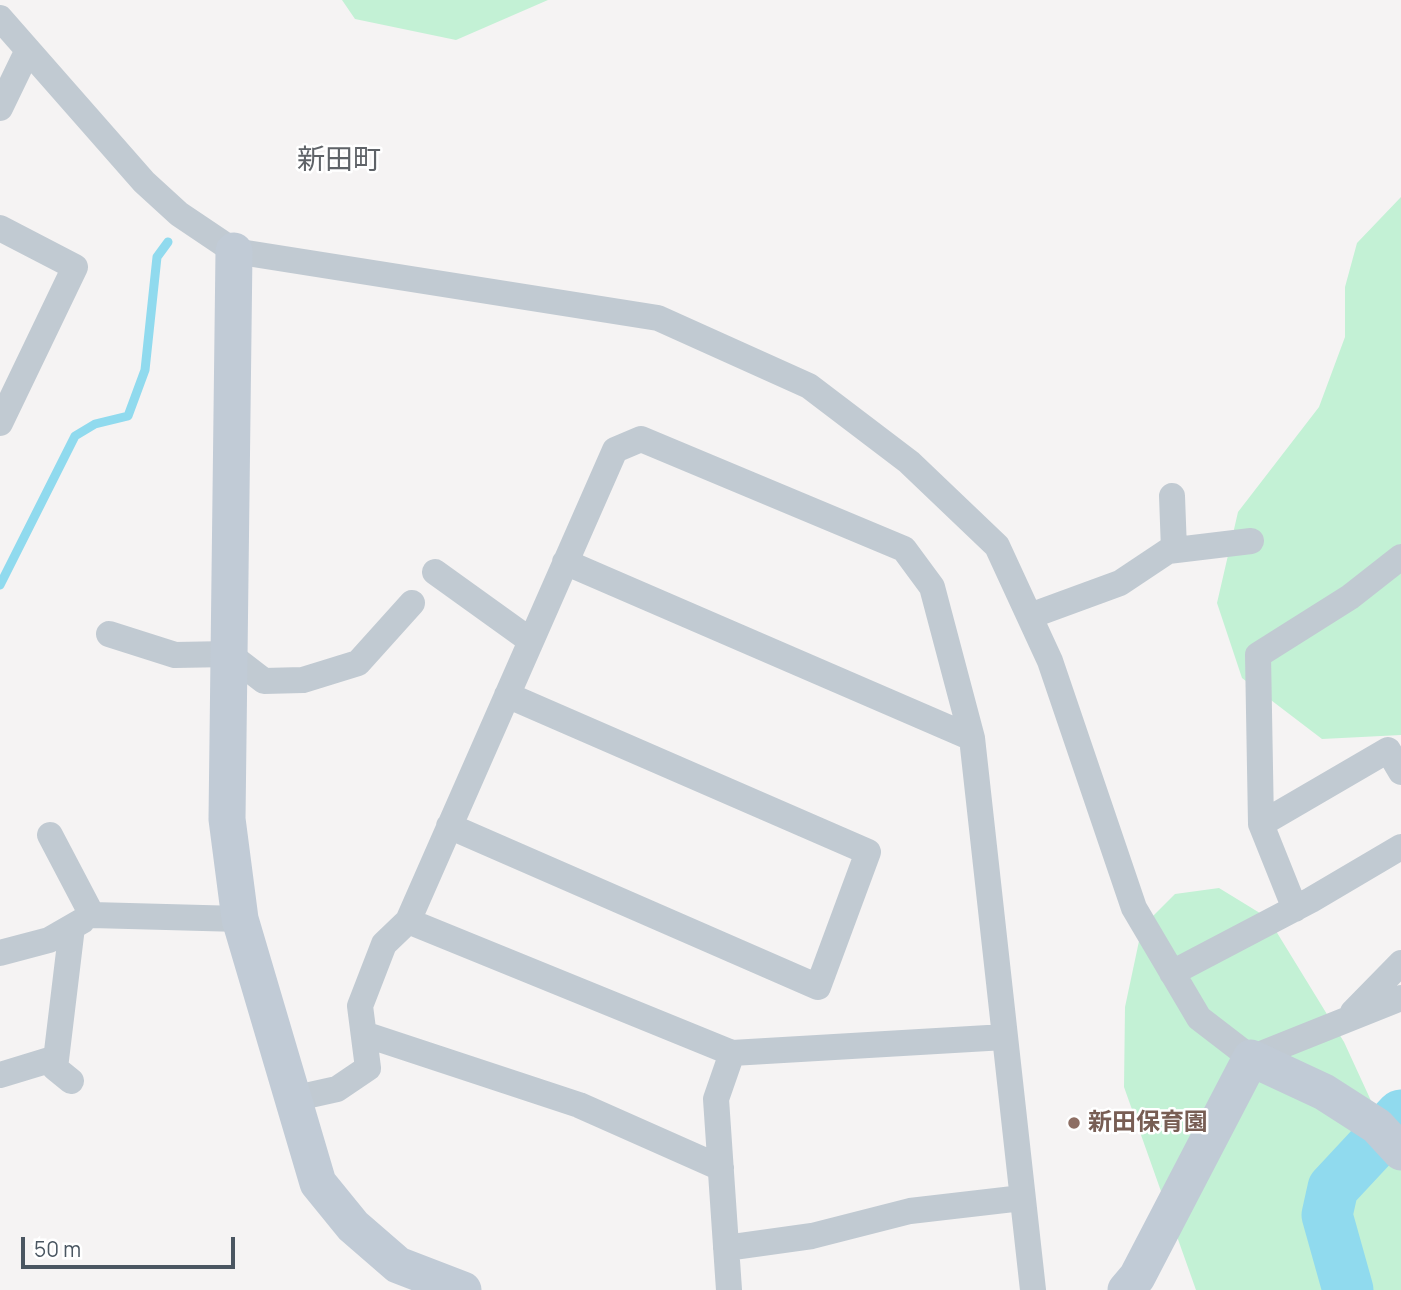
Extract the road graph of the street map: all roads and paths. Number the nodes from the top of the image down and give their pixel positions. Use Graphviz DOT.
graph roads {
  1 [pos="0,18"];
  2 [pos="28,50"];
  3 [pos="0,108"];
  4 [pos="0,228"];
  5 [pos="234,251"];
  6 [pos="0,423"];
  7 [pos="1172,496"];
  8 [pos="1251,541"];
  9 [pos="1174,550"];
  10 [pos="1401,557"];
  11 [pos="565,562"];
  12 [pos="435,572"];
  13 [pos="412,603"];
  14 [pos="1030,615"];
  15 [pos="109,634"];
  16 [pos="531,641"];
  17 [pos="229,654"];
  18 [pos="507,695"];
  19 [pos="972,738"];
  20 [pos="1397,754"];
  21 [pos="1261,824"];
  22 [pos="449,826"];
  23 [pos="50,835"];
  24 [pos="1401,846"];
  25 [pos="1295,909"];
  26 [pos="240,919"];
  27 [pos="82,921"];
  28 [pos="408,921"];
  29 [pos="0,953"];
  30 [pos="1401,963"];
  31 [pos="1172,972"];
  32 [pos="1401,999"];
  33 [pos="1349,1017"];
  34 [pos="364,1034"];
  35 [pos="1005,1037"];
  36 [pos="732,1053"];
  37 [pos="56,1058"];
  38 [pos="1251,1058"];
  39 [pos="0,1075"];
  40 [pos="71,1081"];
  41 [pos="292,1099"];
  42 [pos="1401,1152"];
  43 [pos="721,1168"];
  44 [pos="1022,1198"];
  45 [pos="726,1248"];
  46 [pos="420,1283"];
  47 [pos="463,1290"];
  48 [pos="729,1290"];
  49 [pos="1033,1290"];
  50 [pos="1126,1290"];
  1 -- 2 [label="street"];
  2 -- 3 [label="street"];
  2 -- 5 [label="street"];
  4 -- 6 [label="street"];
  5 -- 14 [label="street"];
  5 -- 17 [label="street"];
  7 -- 9 [label="street"];
  8 -- 9 [label="street"];
  9 -- 14 [label="street"];
  10 -- 21 [label="street"];
  11 -- 16 [label="street"];
  11 -- 19 [label="street"];
  11 -- 19 [label="street"];
  12 -- 16 [label="street"];
  13 -- 17 [label="street"];
  14 -- 31 [label="street"];
  15 -- 17 [label="street"];
  16 -- 18 [label="street"];
  17 -- 26 [label="street"];
  18 -- 22 [label="street"];
  18 -- 22 [label="street"];
  19 -- 35 [label="street"];
  20 -- 21 [label="street"];
  21 -- 25 [label="street"];
  22 -- 28 [label="street"];
  23 -- 27 [label="street"];
  24 -- 25 [label="street"];
  25 -- 31 [label="street"];
  26 -- 27 [label="street"];
  26 -- 41 [label="street"];
  27 -- 29 [label="street"];
  27 -- 37 [label="street"];
  28 -- 34 [label="street"];
  28 -- 36 [label="street"];
  30 -- 33 [label="street"];
  31 -- 38 [label="street"];
  32 -- 33 [label="street"];
  33 -- 38 [label="street"];
  34 -- 41 [label="street"];
  34 -- 43 [label="street"];
  35 -- 36 [label="street"];
  35 -- 44 [label="street"];
  36 -- 43 [label="street"];
  37 -- 39 [label="street"];
  37 -- 40 [label="street"];
  38 -- 42 [label="street"];
  38 -- 50 [label="street"];
  41 -- 46 [label="street"];
  43 -- 45 [label="street"];
  44 -- 45 [label="street"];
  44 -- 49 [label="street"];
  45 -- 48 [label="street"];
  46 -- 47 [label="street"];
}
